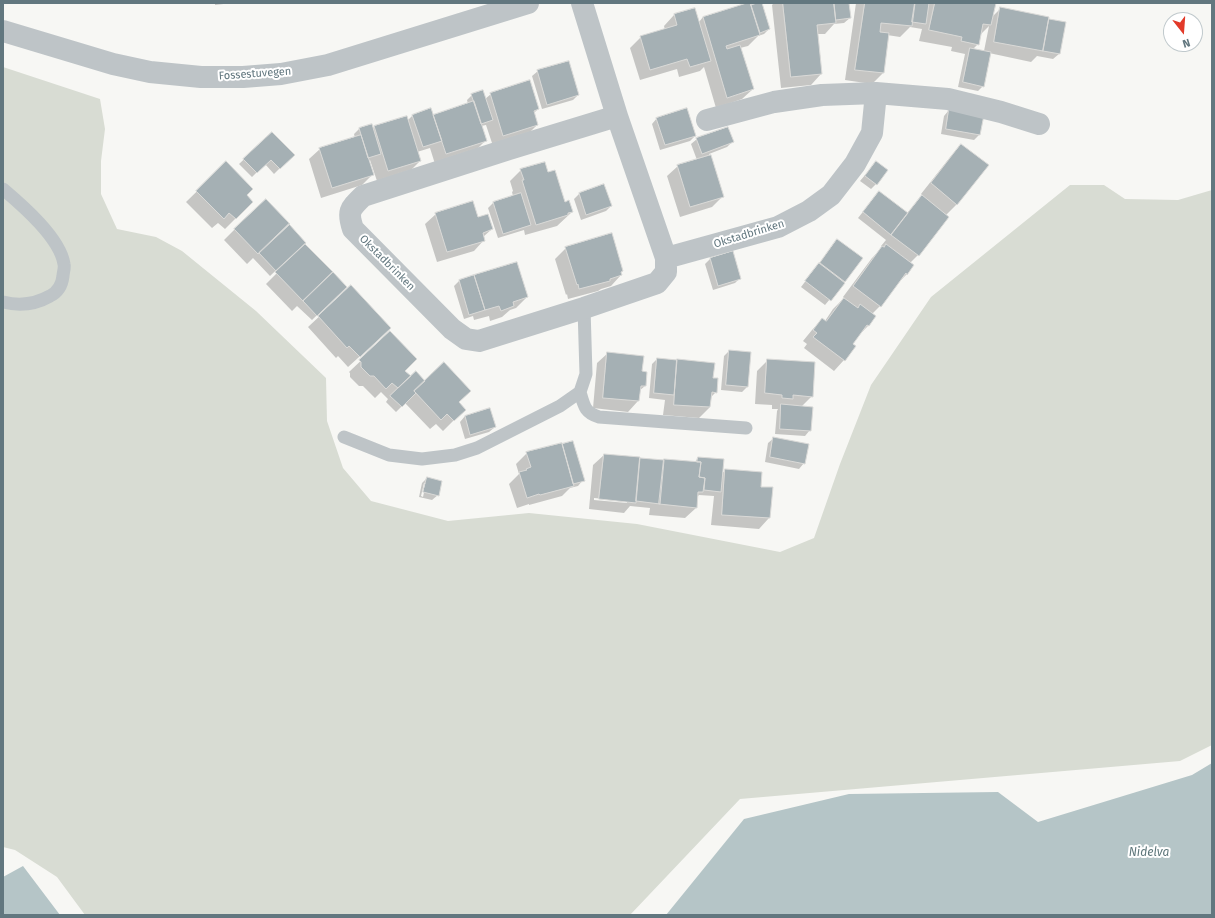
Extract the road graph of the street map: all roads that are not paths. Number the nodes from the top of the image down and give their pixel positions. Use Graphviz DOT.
graph roads {
  1 [pos="528,3"];
  2 [pos="582,3"];
  3 [pos="3,31"];
  4 [pos="876,93"];
  5 [pos="618,116"];
  6 [pos="707,120"];
  7 [pos="1039,124"];
  8 [pos="3,189"];
  9 [pos="666,258"];
  10 [pos="3,302"];
  11 [pos="584,308"];
  12 [pos="580,392"];
  13 [pos="746,428"];
  14 [pos="344,437"];
  1 -- 3 [label="street, Fossestuvegen"];
  2 -- 5 [label="street"];
  4 -- 6 [label="street"];
  4 -- 7 [label="street"];
  4 -- 9 [label="street, Okstadbrinken"];
  5 -- 9 [label="street"];
  5 -- 11 [label="street, Okstadbrinken"];
  8 -- 10 [label="lane"];
  9 -- 11 [label="street, Okstadbrinken"];
  11 -- 12 [label="lane"];
  12 -- 13 [label="lane"];
  12 -- 14 [label="lane"];
}
